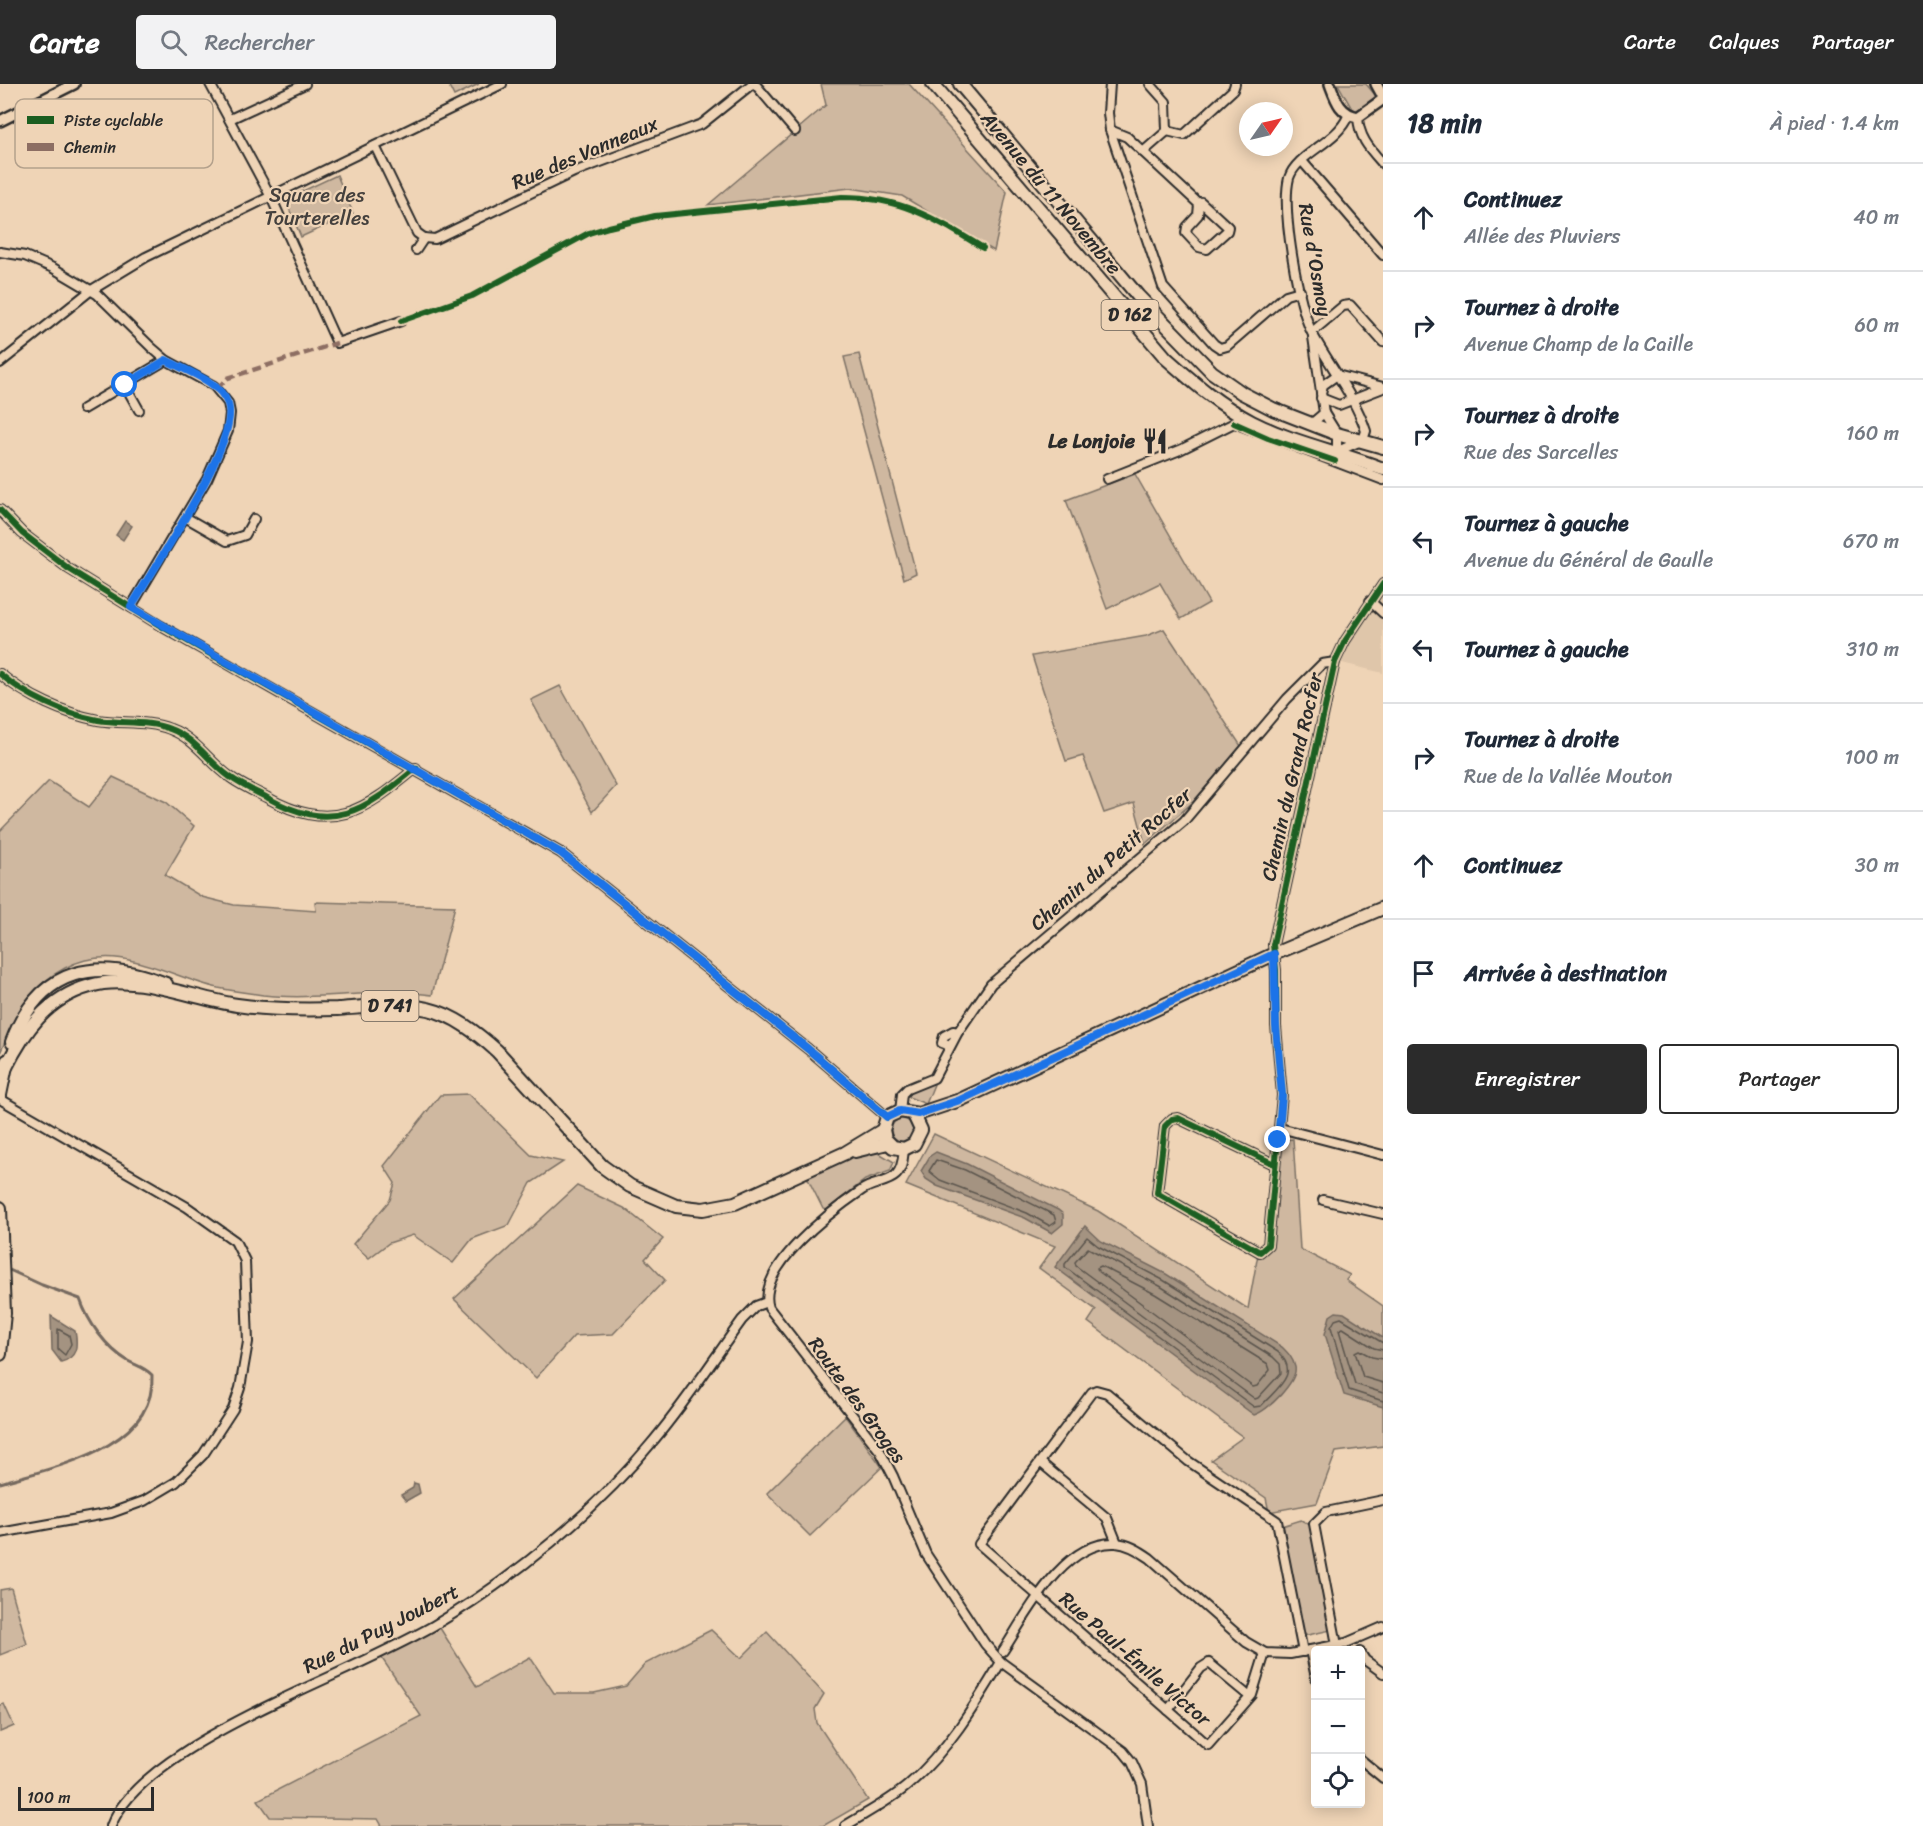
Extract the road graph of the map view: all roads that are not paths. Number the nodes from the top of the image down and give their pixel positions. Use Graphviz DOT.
graph roads {
  1 [pos="74,84"];
  2 [pos="210,84"];
  3 [pos="305,84"];
  4 [pos="502,84"];
  5 [pos="753,84"];
  6 [pos="933,84"];
  7 [pos="960,84"];
  8 [pos="1110,84"];
  9 [pos="1150,84"];
  10 [pos="1235,84"];
  11 [pos="1330,84"];
  12 [pos="1376,84"];
  13 [pos="44,99"];
  14 [pos="1382,100"];
  15 [pos="15,114"];
  16 [pos="1347,116"];
  17 [pos="1358,117"];
  18 [pos="230,119"];
  19 [pos="0,121"];
  20 [pos="1110,130"];
  21 [pos="795,131"];
  22 [pos="1167,131"];
  23 [pos="375,146"];
  24 [pos="1143,152"];
  25 [pos="1302,161"];
  26 [pos="1383,164"];
  27 [pos="271,197"];
  28 [pos="1199,204"];
  29 [pos="424,238"];
  30 [pos="416,250"];
  31 [pos="0,252"];
  32 [pos="1383,255"];
  33 [pos="90,291"];
  34 [pos="1300,291"];
  35 [pos="401,321"];
  36 [pos="1312,332"];
  37 [pos="1383,342"];
  38 [pos="166,360"];
  39 [pos="0,363"];
  40 [pos="1337,375"];
  41 [pos="125,385"];
  42 [pos="1383,388"];
  43 [pos="1321,396"];
  44 [pos="1352,402"];
  45 [pos="83,409"];
  46 [pos="139,410"];
  47 [pos="1324,413"];
  48 [pos="1311,424"];
  49 [pos="1337,434"];
  50 [pos="1363,440"];
  51 [pos="1383,447"];
  52 [pos="1336,456"];
  53 [pos="1383,469"];
  54 [pos="1107,479"];
  55 [pos="1383,480"];
  56 [pos="0,510"];
  57 [pos="185,517"];
  58 [pos="254,519"];
  59 [pos="1383,584"];
  60 [pos="1370,601"];
  61 [pos="131,607"];
  62 [pos="1383,613"];
  63 [pos="1335,662"];
  64 [pos="0,674"];
  65 [pos="416,768"];
  66 [pos="1383,908"];
  67 [pos="1274,954"];
  68 [pos="0,1093"];
  69 [pos="0,1099"];
  70 [pos="960,1100"];
  71 [pos="900,1111"];
  72 [pos="914,1115"];
  73 [pos="887,1117"];
  74 [pos="1280,1128"];
  75 [pos="921,1130"];
  76 [pos="883,1131"];
  77 [pos="888,1143"];
  78 [pos="904,1149"];
  79 [pos="845,1153"];
  80 [pos="1383,1155"];
  81 [pos="1274,1164"];
  82 [pos="1323,1200"];
  83 [pos="0,1208"];
  84 [pos="1383,1214"];
  85 [pos="766,1302"];
  86 [pos="0,1354"];
  87 [pos="1040,1462"];
  88 [pos="1383,1500"];
  89 [pos="0,1533"];
  90 [pos="1117,1543"];
  91 [pos="1039,1596"];
  92 [pos="1383,1627"];
  93 [pos="1355,1641"];
  94 [pos="1337,1645"];
  95 [pos="1358,1646"];
  96 [pos="1307,1651"];
  97 [pos="1003,1652"];
  98 [pos="1265,1653"];
  99 [pos="1365,1660"];
  100 [pos="1001,1662"];
  101 [pos="1311,1663"];
  102 [pos="1383,1673"];
  103 [pos="1250,1697"];
  104 [pos="1168,1710"];
  105 [pos="1365,1763"];
  106 [pos="1383,1778"];
  107 [pos="111,1826"];
  108 [pos="845,1826"];
  109 [pos="1148,1826"];
  1 -- 13 [label="street"];
  2 -- 18 [label="street"];
  3 -- 18 [label="street"];
  4 -- 23 [label="street"];
  5 -- 21 [label="street"];
  5 -- 29 [label="street, Rue des Vanneaux"];
  6 -- 52 [label="main road, Avenue du 11 Novembre / D 162"];
  7 -- 48 [label="main road, Avenue du 11 Novembre / D 162"];
  8 -- 20 [label="street"];
  9 -- 22 [label="street"];
  10 -- 22 [label="street"];
  11 -- 16 [label="street"];
  12 -- 14 [label="street"];
  14 -- 17 [label="street"];
  15 -- 19 [label="street"];
  16 -- 17 [label="street"];
  16 -- 25 [label="street, Rue d'Osmoy"];
  17 -- 26 [label="street"];
  18 -- 27 [label="street"];
  20 -- 24 [label="street"];
  20 -- 34 [label="street"];
  22 -- 24 [label="street"];
  23 -- 27 [label="street"];
  23 -- 29 [label="street"];
  24 -- 28 [label="street"];
  25 -- 32 [label="street, Rue d'Osmoy"];
  25 -- 34 [label="street, Rue d'Osmoy"];
  27 -- 33 [label="street"];
  27 -- 35 [label="street"];
  28 -- 28 [label="street"];
  29 -- 30 [label="street"];
  31 -- 33 [label="street"];
  33 -- 38 [label="street"];
  33 -- 39 [label="street"];
  34 -- 36 [label="street, Rue d'Osmoy"];
  36 -- 37 [label="street"];
  36 -- 40 [label="street, Rue d'Osmoy"];
  36 -- 43 [label="street, Rue d'Osmoy"];
  38 -- 41 [label="street"];
  38 -- 57 [label="street"];
  40 -- 42 [label="street"];
  40 -- 43 [label="street"];
  40 -- 44 [label="street, Rue d'Osmoy"];
  41 -- 45 [label="street"];
  41 -- 46 [label="street"];
  42 -- 44 [label="street"];
  43 -- 44 [label="street"];
  43 -- 47 [label="street, Rue d'Osmoy"];
  44 -- 50 [label="street, Rue d'Osmoy"];
  47 -- 48 [label="street"];
  47 -- 49 [label="street, Rue d'Osmoy"];
  48 -- 49 [label="main road, Avenue du 11 Novembre / D 162"];
  49 -- 50 [label="main road, Avenue du 11 Novembre / D 162"];
  49 -- 52 [label="street, Rue d'Osmoy"];
  50 -- 51 [label="main road, Avenue du 11 Novembre / D 162"];
  50 -- 52 [label="street"];
  52 -- 53 [label="main road, Avenue du 11 Novembre / D 162"];
  52 -- 54 [label="street"];
  52 -- 55 [label="street"];
  56 -- 61 [label="street"];
  57 -- 58 [label="street"];
  57 -- 61 [label="street"];
  59 -- 60 [label="street, Chemin du Grand Rocfer"];
  60 -- 62 [label="street"];
  60 -- 63 [label="street, Chemin du Grand Rocfer"];
  61 -- 65 [label="street"];
  63 -- 67 [label="street, Chemin du Grand Rocfer"];
  63 -- 71 [label="street, Chemin du Petit Rocfer"];
  64 -- 65 [label="street"];
  65 -- 73 [label="street"];
  66 -- 67 [label="main road"];
  67 -- 70 [label="main road"];
  67 -- 74 [label="street, Chemin du Grand Rocfer"];
  68 -- 79 [label="main road, D 741"];
  69 -- 89 [label="street"];
  70 -- 72 [label="main road"];
  70 -- 75 [label="main road"];
  71 -- 72 [label="main road"];
  71 -- 73 [label="main road"];
  72 -- 75 [label="main road"];
  73 -- 76 [label="main road"];
  74 -- 80 [label="street"];
  74 -- 81 [label="street, Chemin du Grand Rocfer"];
  75 -- 78 [label="main road"];
  76 -- 77 [label="main road"];
  76 -- 79 [label="main road, D 741"];
  77 -- 78 [label="main road"];
  77 -- 79 [label="main road, D 741"];
  78 -- 85 [label="street"];
  81 -- 81 [label="street, Chemin du Grand Rocfer"];
  82 -- 84 [label="street"];
  83 -- 86 [label="main road"];
  85 -- 100 [label="street, Route des Groges"];
  85 -- 107 [label="street, Rue du Puy Joubert"];
  87 -- 90 [label="street"];
  87 -- 91 [label="street, Rue Paul-Émile Victor"];
  87 -- 96 [label="street"];
  88 -- 94 [label="street"];
  90 -- 91 [label="street"];
  90 -- 98 [label="street"];
  91 -- 97 [label="street"];
  91 -- 104 [label="street, Rue Paul-Émile Victor"];
  92 -- 93 [label="street"];
  93 -- 94 [label="street"];
  93 -- 95 [label="street"];
  94 -- 96 [label="street"];
  96 -- 98 [label="street"];
  96 -- 101 [label="street"];
  98 -- 103 [label="street, Rue Paul-Émile Victor"];
  99 -- 102 [label="street"];
  100 -- 108 [label="street"];
  100 -- 109 [label="street, Route des Groges"];
  103 -- 104 [label="street"];
  103 -- 104 [label="street, Rue Paul-Émile Victor"];
  105 -- 106 [label="street"];
}
